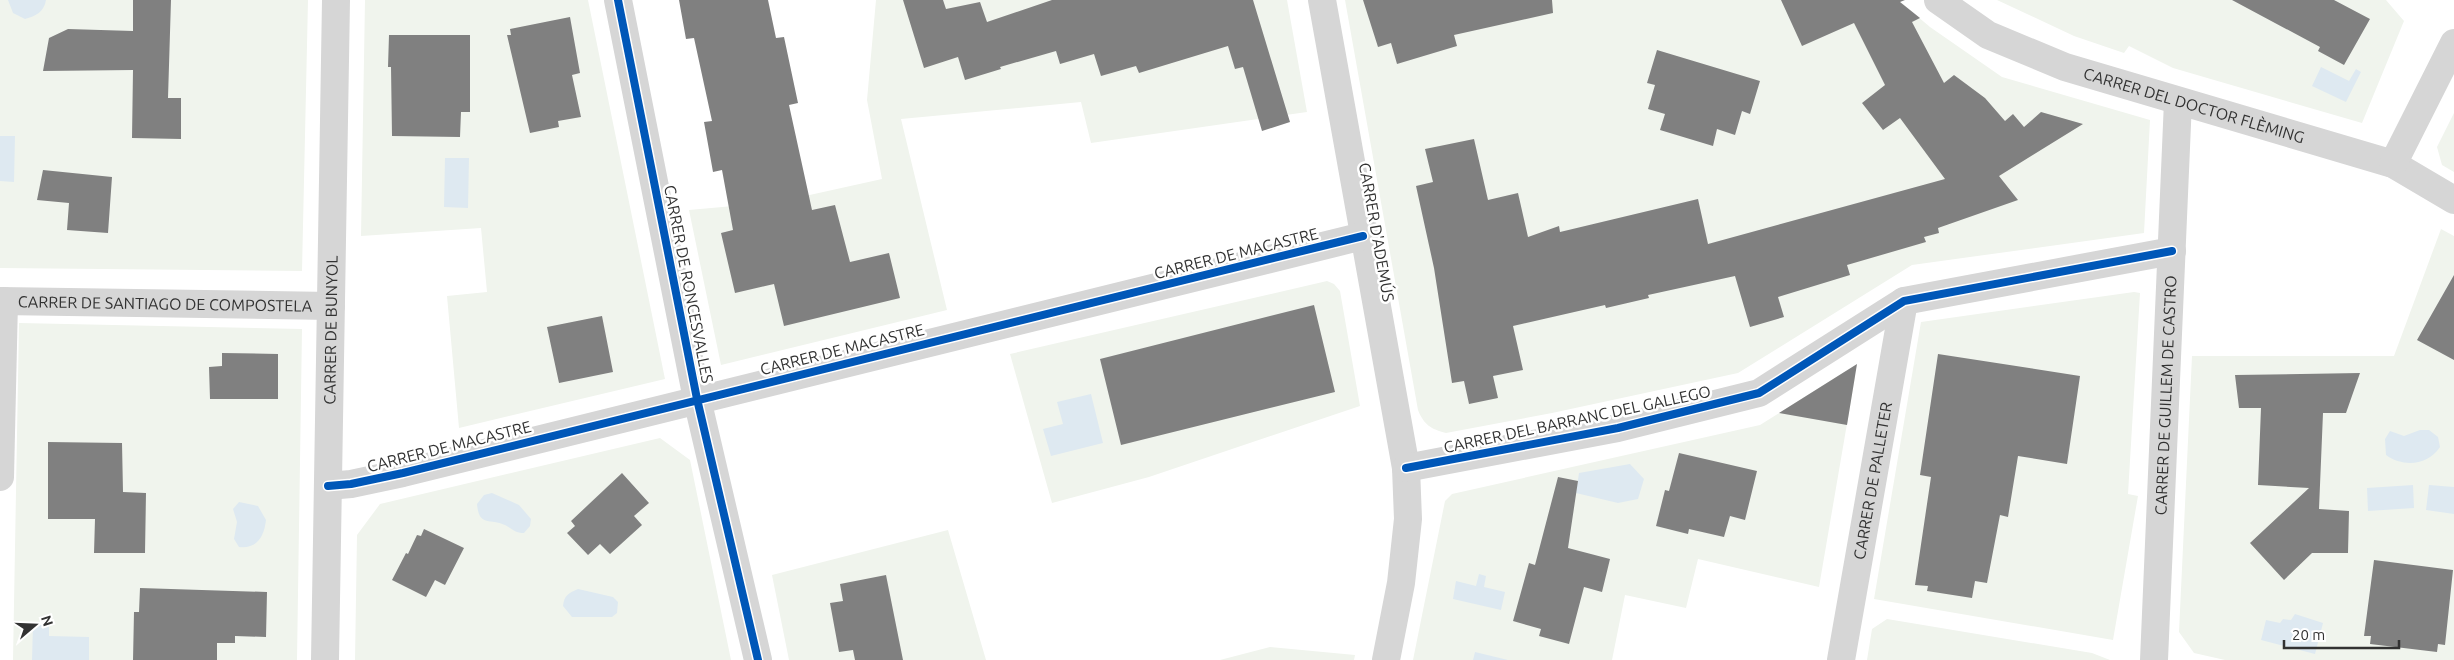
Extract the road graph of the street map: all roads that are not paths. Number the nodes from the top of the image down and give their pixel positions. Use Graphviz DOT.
graph roads {
  1 [pos="336,0"];
  2 [pos="618,0"];
  3 [pos="1322,0"];
  4 [pos="1938,0"];
  5 [pos="2454,43"];
  6 [pos="2178,101"];
  7 [pos="2393,164"];
  8 [pos="2454,200"];
  9 [pos="1363,236"];
  10 [pos="2172,251"];
  11 [pos="2,301"];
  12 [pos="1904,301"];
  13 [pos="331,306"];
  14 [pos="697,399"];
  15 [pos="1406,468"];
  16 [pos="0,477"];
  17 [pos="328,486"];
  18 [pos="324,660"];
  19 [pos="758,660"];
  20 [pos="1386,660"];
  21 [pos="1841,660"];
  22 [pos="2154,660"];
  1 -- 13 [label="street, CARRER DE BUNYOL"];
  2 -- 14 [label="street, CARRER DE RONCESVALLES"];
  3 -- 9 [label="street, CARRER D'ADEMÚS"];
  4 -- 6 [label="street, CARRER DEL DOCTOR FLÈMING"];
  5 -- 7 [label="street"];
  6 -- 7 [label="street, CARRER DEL DOCTOR FLÈMING"];
  6 -- 10 [label="street, CARRER DE GUILLEM DE CASTRO"];
  7 -- 8 [label="street, CARRER DEL DOCTOR FLÈMING"];
  9 -- 14 [label="street, CARRER DE MACASTRE"];
  9 -- 15 [label="street, CARRER D'ADEMÚS"];
  10 -- 12 [label="street, CARRER DEL BARRANC DEL GALLEGO"];
  10 -- 22 [label="street, CARRER DE GUILLEM DE CASTRO"];
  11 -- 13 [label="street, CARRER DE SANTIAGO DE COMPOSTELA"];
  11 -- 16 [label="street"];
  12 -- 15 [label="street, CARRER DEL BARRANC DEL GALLEGO"];
  12 -- 21 [label="street, CARRER DE PALLETER"];
  13 -- 17 [label="street, CARRER DE BUNYOL"];
  14 -- 17 [label="street, CARRER DE MACASTRE"];
  14 -- 19 [label="street, CARRER DE RONCESVALLES"];
  15 -- 20 [label="street, CARRER D'ADEMÚS"];
  17 -- 18 [label="street, CARRER DE BUNYOL"];
}
